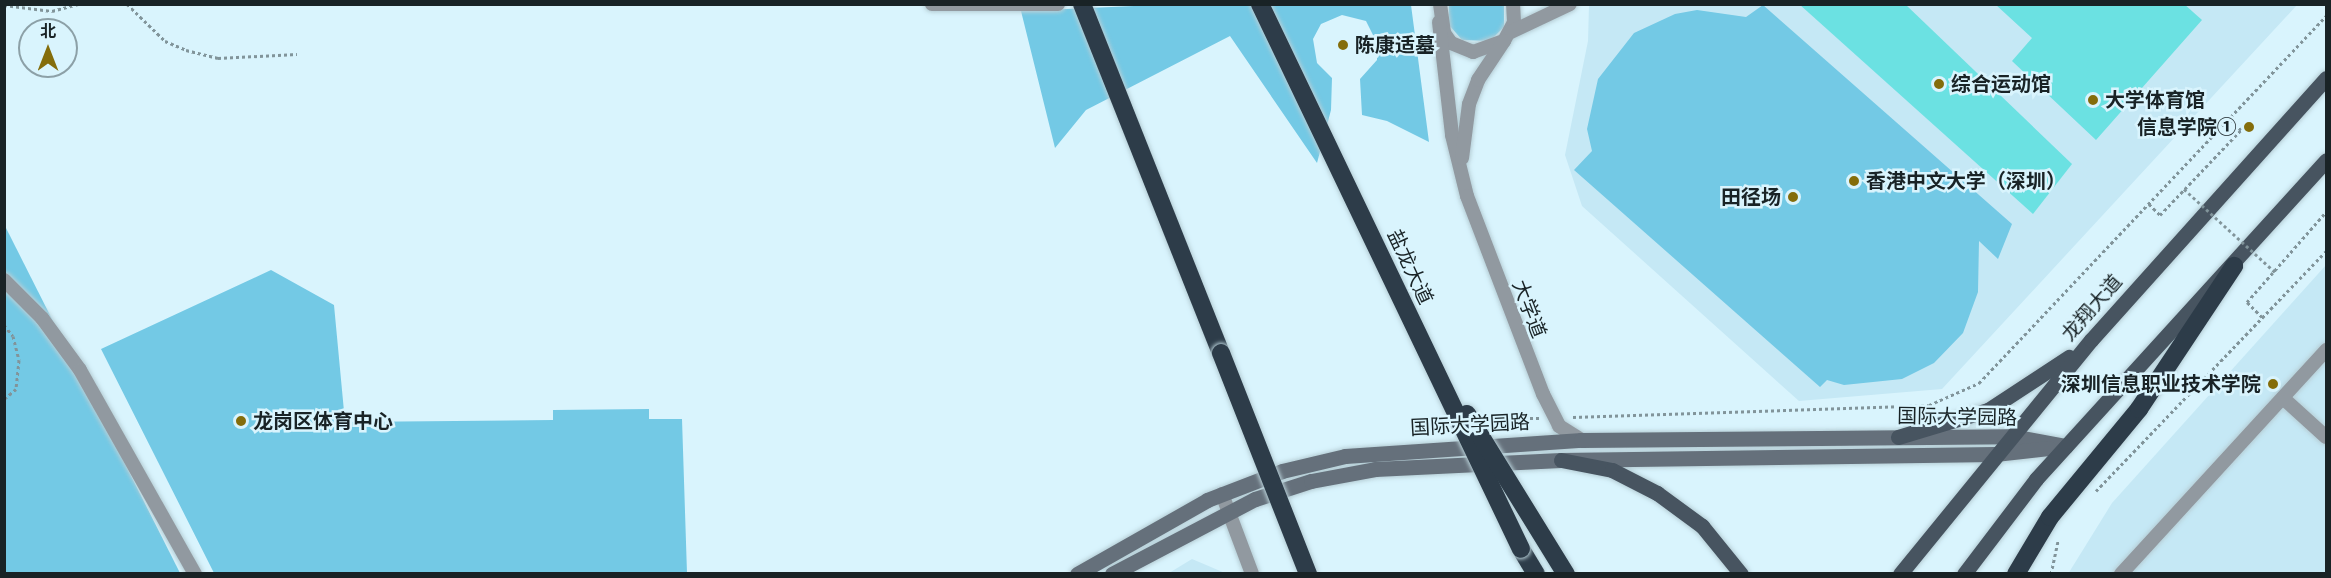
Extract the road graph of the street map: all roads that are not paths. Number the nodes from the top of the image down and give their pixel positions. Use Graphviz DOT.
graph roads {
  1 [pos="932,4"];
  2 [pos="1058,4"];
  3 [pos="1082,4"];
  4 [pos="1260,4"];
  5 [pos="1513,4"];
  6 [pos="1570,4"];
  7 [pos="1439,10"];
  8 [pos="1507,37"];
  9 [pos="2326,78"];
  10 [pos="2326,160"];
  11 [pos="1462,178"];
  12 [pos="2234,266"];
  13 [pos="4,280"];
  14 [pos="1415,330"];
  15 [pos="2091,340"];
  16 [pos="2326,350"];
  17 [pos="2283,398"];
  18 [pos="1898,436"];
  19 [pos="2011,436"];
  20 [pos="2326,437"];
  21 [pos="1581,440"];
  22 [pos="2066,446"];
  23 [pos="1995,454"];
  24 [pos="1561,460"];
  25 [pos="1222,494"];
  26 [pos="1229,511"];
  27 [pos="195,573"];
  28 [pos="1077,573"];
  29 [pos="1112,573"];
  30 [pos="1252,573"];
  31 [pos="1308,573"];
  32 [pos="1536,573"];
  33 [pos="1566,573"];
  34 [pos="1741,573"];
  35 [pos="1900,573"];
  36 [pos="1964,573"];
  37 [pos="2016,573"];
  38 [pos="2121,573"];
  1 -- 2 [label="street"];
  3 -- 31 [label="highway, bridge"];
  4 -- 14 [label="highway, 盐龙大道, bridge"];
  5 -- 8 [label="street, 大学道"];
  6 -- 8 [label="street"];
  7 -- 8 [label="street, 大学道"];
  7 -- 11 [label="street, 大学道"];
  8 -- 11 [label="street, 大学道"];
  9 -- 15 [label="main road, 龙翔大道"];
  10 -- 12 [label="main road"];
  11 -- 21 [label="street, 大学道"];
  12 -- 22 [label="main road"];
  12 -- 37 [label="highway"];
  13 -- 27 [label="street"];
  14 -- 32 [label="highway, 盐龙大道, bridge"];
  14 -- 33 [label="highway, bridge"];
  15 -- 18 [label="main road"];
  15 -- 19 [label="main road, 龙翔大道"];
  16 -- 17 [label="street"];
  17 -- 20 [label="street"];
  17 -- 38 [label="street"];
  18 -- 19 [label="street, 国际大学园路"];
  18 -- 21 [label="street, 国际大学园路"];
  19 -- 22 [label="street, 国际大学园路"];
  19 -- 23 [label="main road, 龙翔大道"];
  21 -- 25 [label="street, 国际大学园路"];
  22 -- 23 [label="street, 国际大学园路"];
  22 -- 36 [label="main road"];
  23 -- 24 [label="street, 国际大学园路"];
  23 -- 35 [label="main road, 龙翔大道"];
  24 -- 26 [label="street, 国际大学园路"];
  24 -- 34 [label="main road"];
  25 -- 26 [label="street"];
  25 -- 28 [label="street, 国际大学园路"];
  26 -- 29 [label="street, 国际大学园路"];
  26 -- 30 [label="street"];
}
